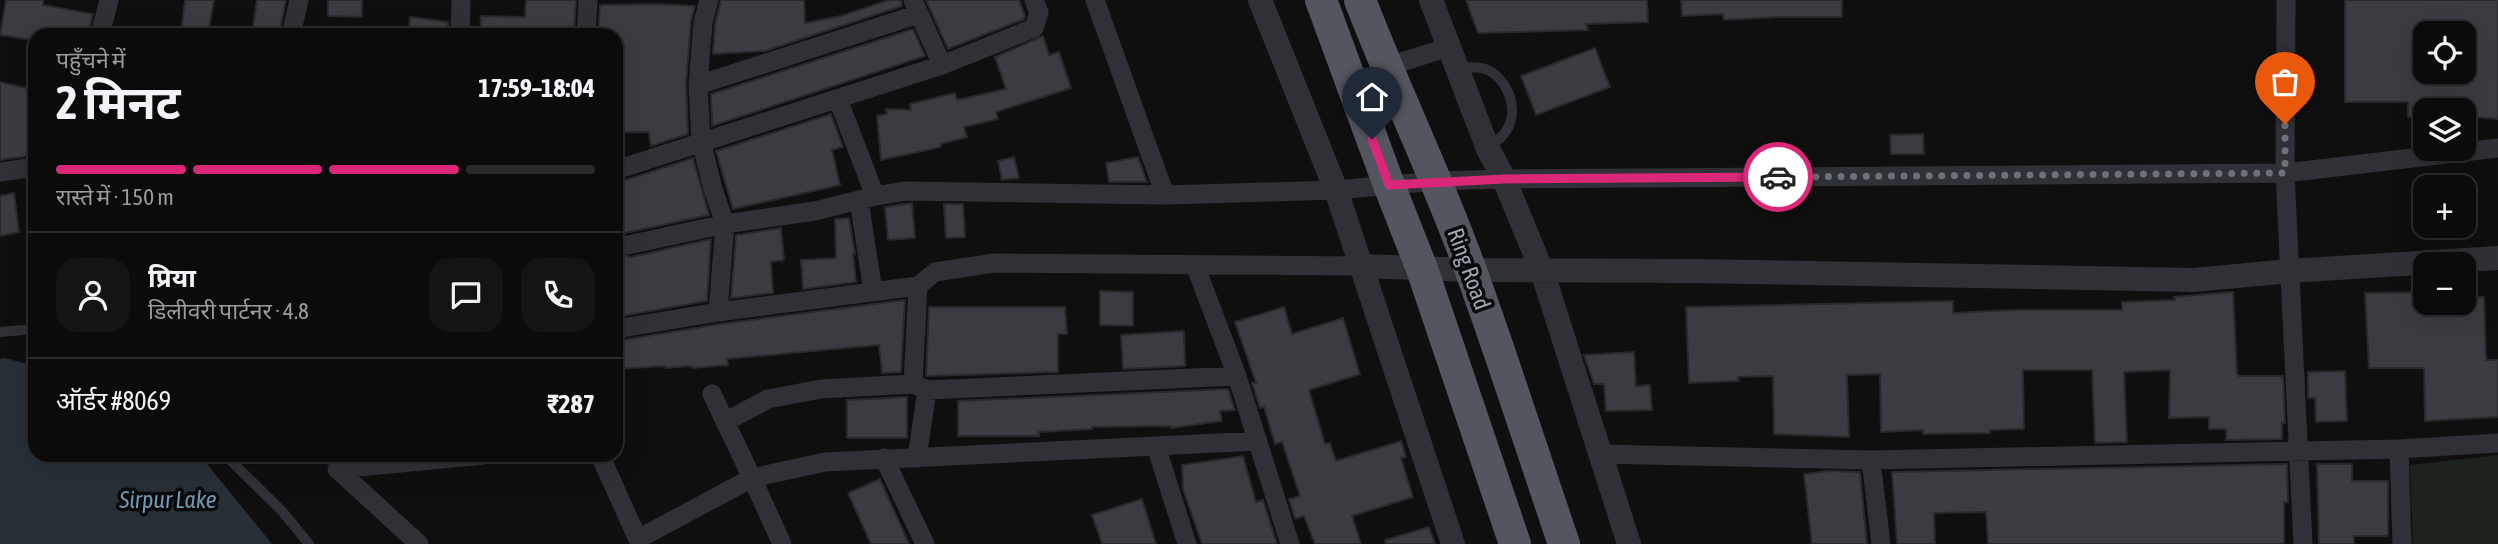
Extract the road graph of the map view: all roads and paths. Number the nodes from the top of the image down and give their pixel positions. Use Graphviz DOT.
graph roads {
  1 [pos="109,0"];
  2 [pos="299,0"];
  3 [pos="461,0"];
  4 [pos="588,0"];
  5 [pos="709,0"];
  6 [pos="1034,0"];
  7 [pos="1096,0"];
  8 [pos="1260,0"];
  9 [pos="1321,0"];
  10 [pos="1360,0"];
  11 [pos="1431,0"];
  12 [pos="2286,0"];
  13 [pos="916,7"];
  14 [pos="102,28"];
  15 [pos="293,28"];
  16 [pos="460,28"];
  17 [pos="586,28"];
  18 [pos="1453,57"];
  19 [pos="942,65"];
  20 [pos="1386,67"];
  21 [pos="698,85"];
  22 [pos="838,99"];
  23 [pos="701,141"];
  24 [pos="2498,148"];
  25 [pos="1488,149"];
  26 [pos="28,168"];
  27 [pos="623,168"];
  28 [pos="0,172"];
  29 [pos="2285,173"];
  30 [pos="1504,179"];
  31 [pos="1436,181"];
  32 [pos="1389,185"];
  33 [pos="1336,190"];
  34 [pos="1165,195"];
  35 [pos="867,198"];
  36 [pos="725,225"];
  37 [pos="628,245"];
  38 [pos="2498,258"];
  39 [pos="1195,265"];
  40 [pos="1363,266"];
  41 [pos="1422,270"];
  42 [pos="1471,271"];
  43 [pos="1542,271"];
  44 [pos="2289,271"];
  45 [pos="918,286"];
  46 [pos="873,292"];
  47 [pos="718,312"];
  48 [pos="623,328"];
  49 [pos="28,329"];
  50 [pos="0,331"];
  51 [pos="1237,376"];
  52 [pos="920,387"];
  53 [pos="712,394"];
  54 [pos="725,422"];
  55 [pos="1258,440"];
  56 [pos="2498,443"];
  57 [pos="1156,446"];
  58 [pos="2399,449"];
  59 [pos="2300,451"];
  60 [pos="1599,454"];
  61 [pos="917,457"];
  62 [pos="884,458"];
  63 [pos="1871,460"];
  64 [pos="232,462"];
  65 [pos="410,462"];
  66 [pos="603,462"];
  67 [pos="752,478"];
  68 [pos="639,542"];
  69 [pos="309,544"];
  70 [pos="419,544"];
  71 [pos="782,544"];
  72 [pos="925,544"];
  73 [pos="1187,544"];
  74 [pos="1290,544"];
  75 [pos="1453,544"];
  76 [pos="1515,544"];
  77 [pos="1564,544"];
  78 [pos="1629,544"];
  79 [pos="1881,544"];
  80 [pos="2303,544"];
  81 [pos="2402,544"];
  1 -- 14 [label="street"];
  2 -- 15 [label="street"];
  3 -- 16 [label="street"];
  4 -- 17 [label="street"];
  5 -- 21 [label="street"];
  6 -- 19 [label="street"];
  7 -- 34 [label="street"];
  8 -- 33 [label="street"];
  9 -- 32 [label="highway, Ring Road"];
  10 -- 20 [label="highway, Ring Road"];
  11 -- 18 [label="street"];
  12 -- 29 [label="street"];
  13 -- 19 [label="street"];
  13 -- 21 [label="street"];
  18 -- 20 [label="street"];
  18 -- 25 [label="street"];
  18 -- 25 [label="lane"];
  19 -- 22 [label="street"];
  20 -- 31 [label="highway, Ring Road"];
  21 -- 23 [label="street"];
  22 -- 23 [label="street"];
  22 -- 35 [label="street"];
  23 -- 27 [label="street"];
  23 -- 36 [label="street"];
  24 -- 29 [label="street"];
  25 -- 30 [label="street"];
  26 -- 28 [label="street"];
  29 -- 30 [label="street"];
  29 -- 44 [label="street"];
  30 -- 31 [label="street"];
  30 -- 43 [label="street"];
  31 -- 32 [label="street"];
  31 -- 42 [label="highway, Ring Road"];
  32 -- 33 [label="street"];
  32 -- 41 [label="highway, Ring Road"];
  33 -- 34 [label="street"];
  33 -- 40 [label="street"];
  34 -- 35 [label="street"];
  35 -- 36 [label="street"];
  35 -- 46 [label="street"];
  36 -- 37 [label="street"];
  36 -- 47 [label="street"];
  38 -- 44 [label="street"];
  39 -- 40 [label="street"];
  39 -- 45 [label="street"];
  39 -- 51 [label="street"];
  40 -- 41 [label="street"];
  40 -- 75 [label="street"];
  41 -- 42 [label="street"];
  41 -- 76 [label="highway, Ring Road"];
  42 -- 43 [label="street"];
  42 -- 77 [label="highway, Ring Road"];
  43 -- 44 [label="street"];
  43 -- 60 [label="street"];
  44 -- 59 [label="street"];
  45 -- 46 [label="street"];
  45 -- 52 [label="street"];
  46 -- 47 [label="street"];
  47 -- 48 [label="street"];
  49 -- 50 [label="lane"];
  51 -- 52 [label="street"];
  51 -- 55 [label="street"];
  52 -- 54 [label="street"];
  52 -- 61 [label="street"];
  53 -- 54 [label="street"];
  54 -- 67 [label="street"];
  55 -- 57 [label="street"];
  55 -- 74 [label="street"];
  56 -- 58 [label="street"];
  57 -- 61 [label="street"];
  57 -- 73 [label="street"];
  58 -- 59 [label="street"];
  58 -- 81 [label="street"];
  59 -- 63 [label="street"];
  59 -- 80 [label="street"];
  60 -- 63 [label="street"];
  60 -- 78 [label="street"];
  61 -- 62 [label="street"];
  62 -- 67 [label="street"];
  62 -- 72 [label="street"];
  63 -- 79 [label="street"];
  64 -- 69 [label="lane"];
  65 -- 70 [label="street"];
  66 -- 68 [label="street"];
  67 -- 68 [label="street"];
  67 -- 71 [label="street"];
}
